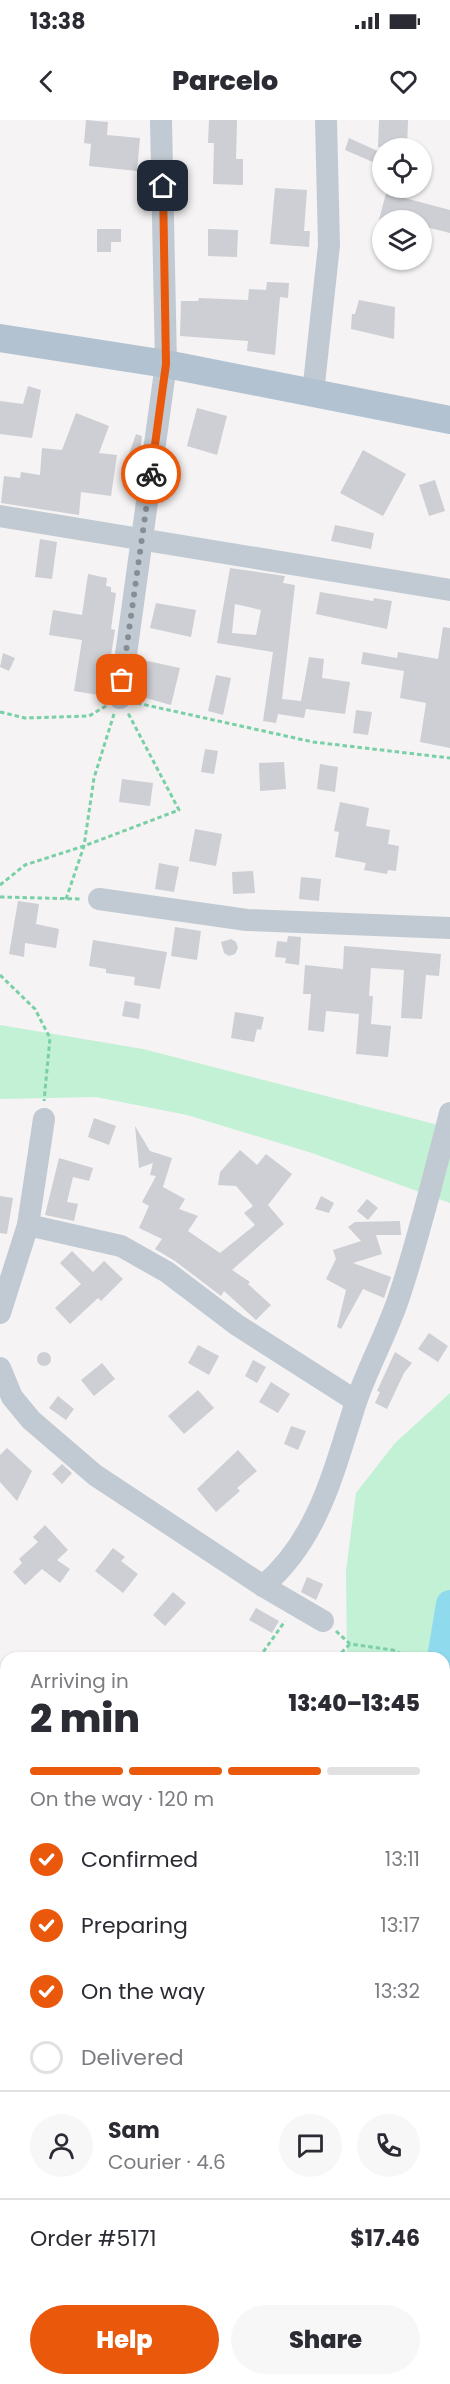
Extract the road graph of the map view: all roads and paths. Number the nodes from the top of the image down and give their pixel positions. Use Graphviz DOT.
graph roads {
  1 [pos="161,120"];
  2 [pos="326,120"];
  3 [pos="0,338"];
  4 [pos="166,364"];
  5 [pos="313,393"];
  6 [pos="450,420"];
  7 [pos="0,516"];
  8 [pos="143,538"];
  9 [pos="450,590"];
  10 [pos="120,698"];
  11 [pos="0,712"];
  12 [pos="450,758"];
  13 [pos="84,846"];
  14 [pos="0,885"];
  15 [pos="0,897"];
  16 [pos="66,899"];
  17 [pos="99,899"];
  18 [pos="450,928"];
  19 [pos="0,975"];
  20 [pos="450,1113"];
  21 [pos="44,1119"];
  22 [pos="28,1225"];
  23 [pos="0,1313"];
  24 [pos="0,1368"];
  25 [pos="356,1401"];
  26 [pos="263,1586"];
  27 [pos="296,1605"];
  28 [pos="323,1620"];
  29 [pos="264,1652"];
  30 [pos="342,1652"];
  31 [pos="397,1652"];
  1 -- 4 [label="street"];
  2 -- 5 [label="street"];
  3 -- 4 [label="main road"];
  4 -- 5 [label="main road"];
  4 -- 8 [label="street"];
  5 -- 6 [label="main road"];
  7 -- 8 [label="street"];
  8 -- 9 [label="street"];
  8 -- 10 [label="street"];
  10 -- 11 [label="path"];
  10 -- 12 [label="path"];
  10 -- 13 [label="path"];
  10 -- 13 [label="path"];
  13 -- 14 [label="path"];
  13 -- 16 [label="path"];
  15 -- 16 [label="path"];
  16 -- 17 [label="path"];
  17 -- 18 [label="street"];
  19 -- 21 [label="path"];
  20 -- 25 [label="street"];
  21 -- 22 [label="street"];
  22 -- 23 [label="street"];
  22 -- 25 [label="street"];
  24 -- 26 [label="street"];
  25 -- 26 [label="street"];
  26 -- 27 [label="street"];
  27 -- 28 [label="street"];
  27 -- 29 [label="path"];
  30 -- 31 [label="path"];
}
